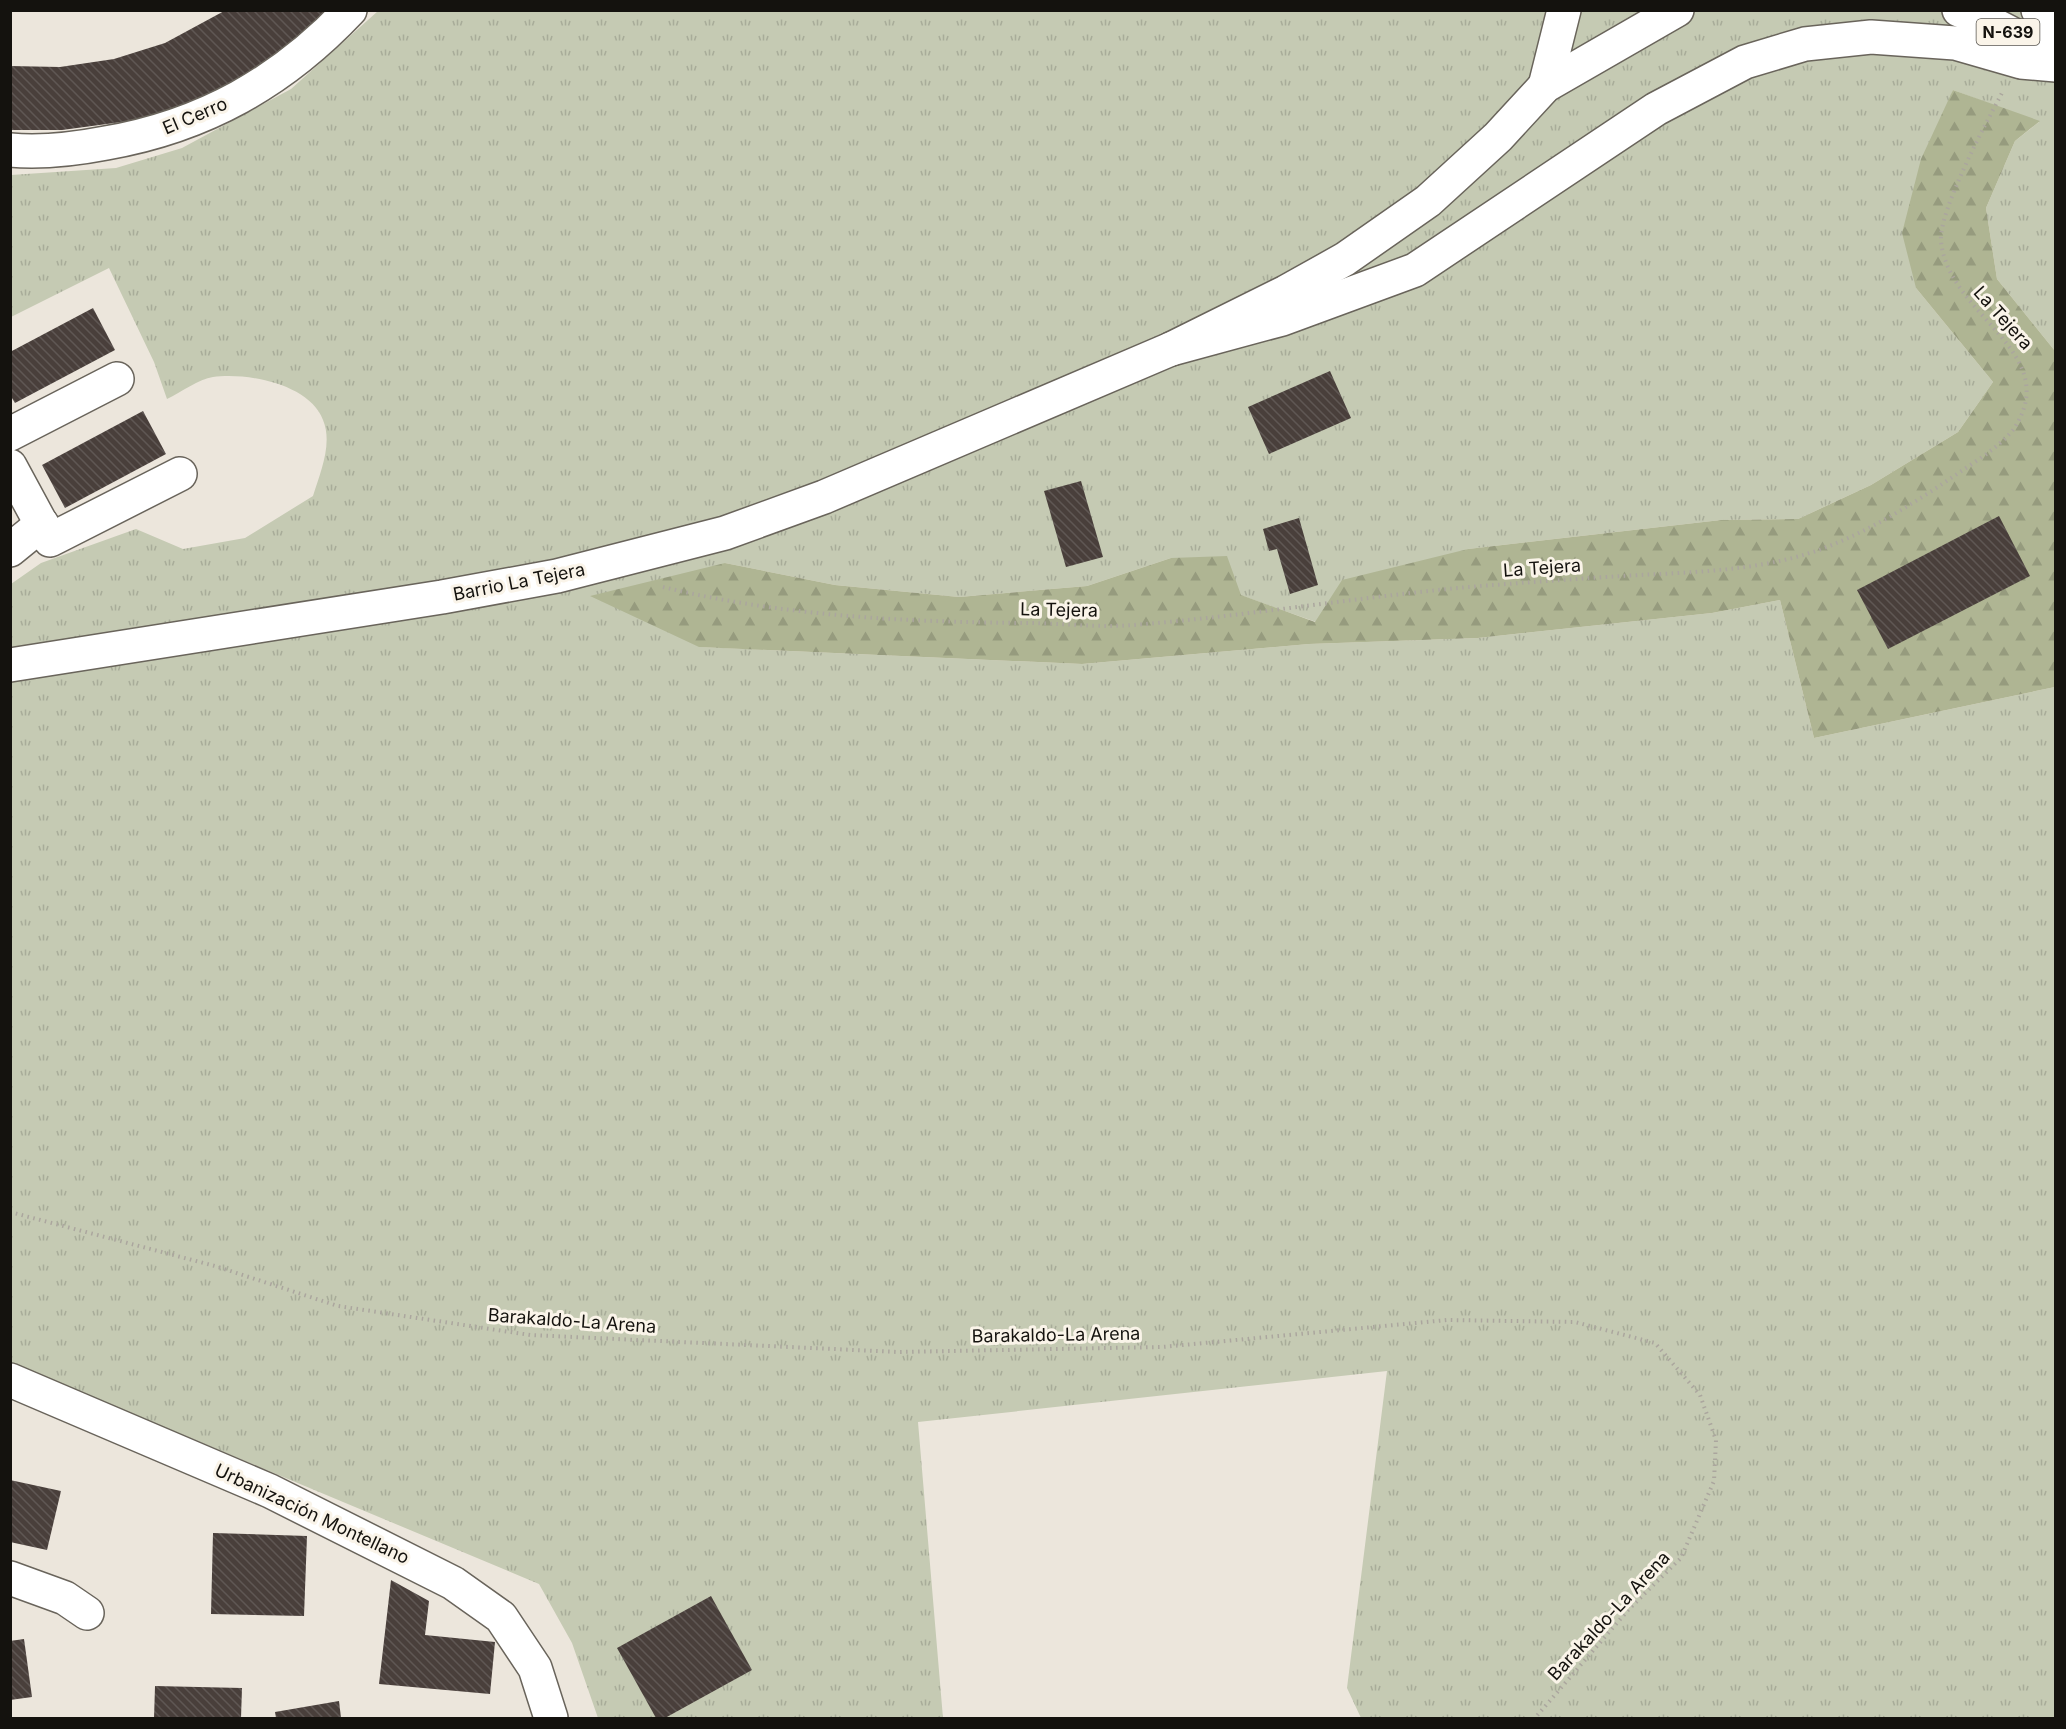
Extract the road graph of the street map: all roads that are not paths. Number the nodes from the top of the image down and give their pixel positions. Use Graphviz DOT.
graph roads {
  1 [pos="350,10"];
  2 [pos="1564,10"];
  3 [pos="1677,10"];
  4 [pos="1959,10"];
  5 [pos="2038,10"];
  6 [pos="2055,25"];
  7 [pos="2055,57"];
  8 [pos="2055,65"];
  9 [pos="1545,86"];
  10 [pos="10,150"];
  11 [pos="1171,349"];
  12 [pos="117,379"];
  13 [pos="10,434"];
  14 [pos="10,466"];
  15 [pos="180,474"];
  16 [pos="42,524"];
  17 [pos="10,550"];
  18 [pos="10,664"];
  19 [pos="10,1380"];
  20 [pos="10,1578"];
  21 [pos="87,1613"];
  22 [pos="550,1719"];
  1 -- 10 [label="main road, El Cerro"];
  2 -- 9 [label="main road"];
  3 -- 9 [label="main road"];
  4 -- 7 [label="main road, N-639"];
  5 -- 6 [label="main road, N-639"];
  8 -- 11 [label="main road"];
  9 -- 11 [label="main road"];
  11 -- 18 [label="main road, Barrio La Tejera"];
  12 -- 13 [label="main road"];
  14 -- 16 [label="main road"];
  15 -- 16 [label="main road"];
  16 -- 17 [label="main road"];
  19 -- 22 [label="main road, Urbanización Montellano"];
  20 -- 21 [label="main road"];
}
